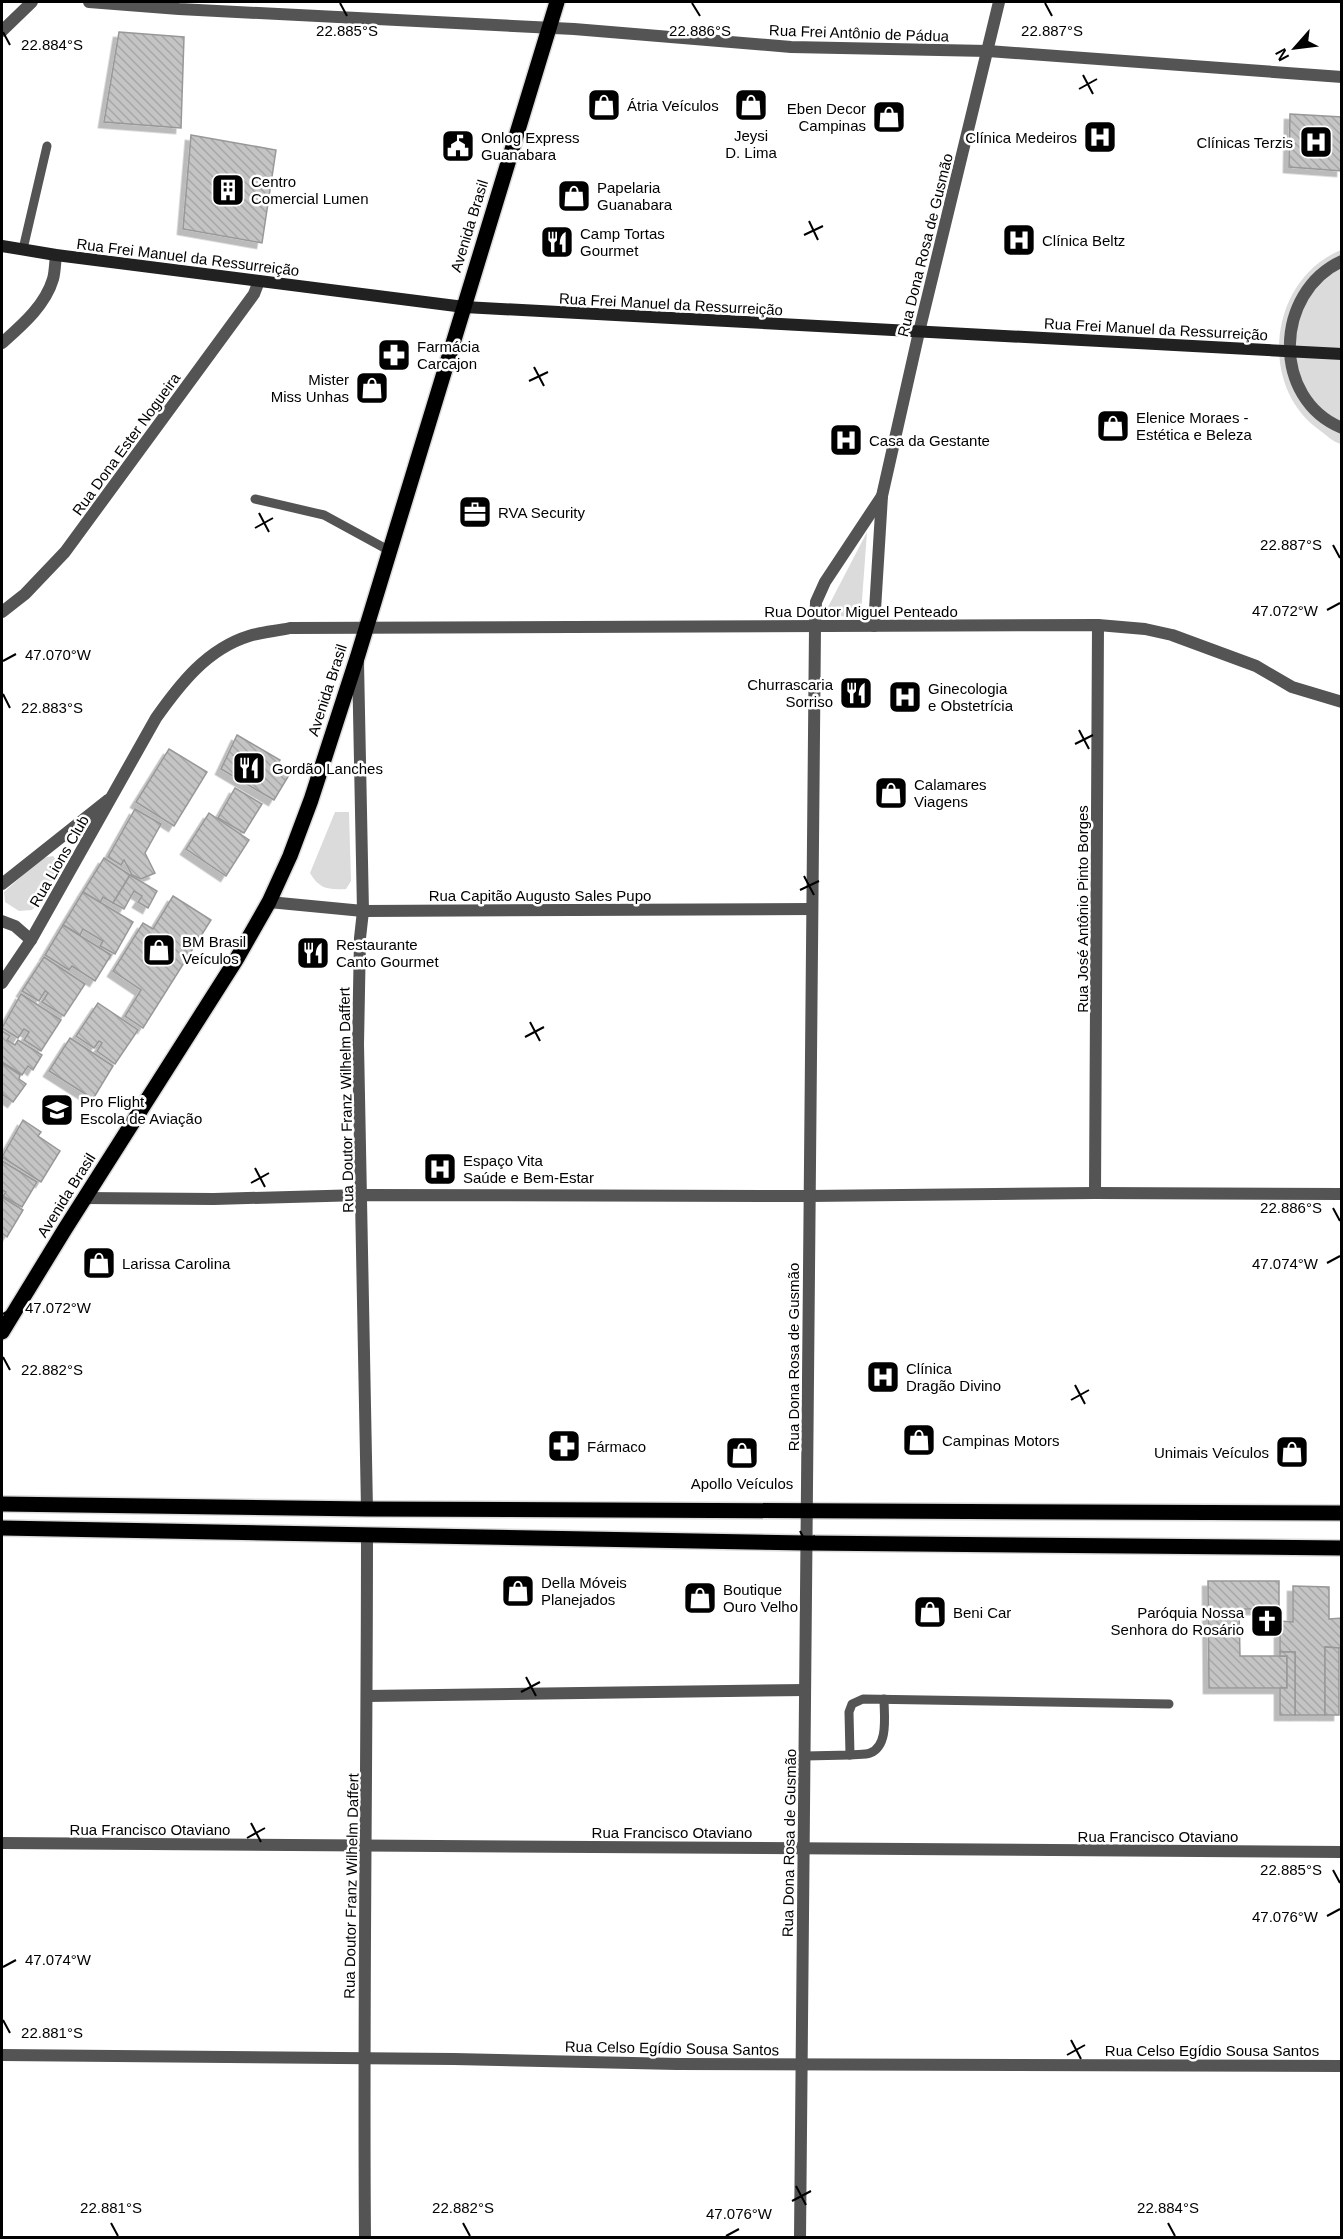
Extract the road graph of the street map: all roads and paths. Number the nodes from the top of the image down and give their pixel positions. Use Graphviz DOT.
graph roads {
  1 [pos="32,2"];
  2 [pos="88,2"];
  3 [pos="557,2"];
  4 [pos="999,2"];
  5 [pos="548,28"];
  6 [pos="2,31"];
  7 [pos="988,51"];
  8 [pos="1341,77"];
  9 [pos="47,146"];
  10 [pos="2,246"];
  11 [pos="23,249"];
  12 [pos="56,255"];
  13 [pos="1341,261"];
  14 [pos="259,280"];
  15 [pos="464,307"];
  16 [pos="919,332"];
  17 [pos="2,343"];
  18 [pos="1289,350"];
  19 [pos="1341,354"];
  20 [pos="1341,428"];
  21 [pos="882,496"];
  22 [pos="255,499"];
  23 [pos="390,550"];
  24 [pos="2,612"];
  25 [pos="1098,625"];
  26 [pos="874,626"];
  27 [pos="366,627"];
  28 [pos="815,627"];
  29 [pos="358,655"];
  30 [pos="1341,702"];
  31 [pos="114,796"];
  32 [pos="2,884"];
  33 [pos="269,902"];
  34 [pos="812,909"];
  35 [pos="363,911"];
  36 [pos="2,921"];
  37 [pos="31,940"];
  38 [pos="2,984"];
  39 [pos="1095,1193"];
  40 [pos="1341,1194"];
  41 [pos="362,1195"];
  42 [pos="809,1196"];
  43 [pos="84,1198"];
  44 [pos="2,1332"];
  45 [pos="2,1504"];
  46 [pos="367,1509"];
  47 [pos="807,1511"];
  48 [pos="1341,1513"];
  49 [pos="2,1528"];
  50 [pos="367,1534"];
  51 [pos="806,1543"];
  52 [pos="1341,1548"];
  53 [pos="805,1690"];
  54 [pos="367,1696"];
  55 [pos="884,1699"];
  56 [pos="1169,1704"];
  57 [pos="850,1755"];
  58 [pos="805,1756"];
  59 [pos="2,1843"];
  60 [pos="367,1845"];
  61 [pos="803,1848"];
  62 [pos="1341,1852"];
  63 [pos="2,2055"];
  64 [pos="364,2059"];
  65 [pos="802,2064"];
  66 [pos="1341,2066"];
  67 [pos="366,2238"];
  68 [pos="800,2238"];
  1 -- 6 [label="street"];
  2 -- 5 [label="street, Rua Frei Antônio de Pádua"];
  3 -- 5 [label="main road, Avenida Brasil"];
  4 -- 7 [label="street, Rua Dona Rosa de Gusmão"];
  5 -- 7 [label="street, Rua Frei Antônio de Pádua"];
  5 -- 15 [label="main road, Avenida Brasil"];
  7 -- 8 [label="street, Rua Frei Antônio de Pádua"];
  7 -- 16 [label="street, Rua Dona Rosa de Gusmão"];
  9 -- 11 [label="lane"];
  10 -- 11 [label="main road, Rua Frei Manuel da Ressurreição"];
  11 -- 12 [label="main road, Rua Frei Manuel da Ressurreição"];
  12 -- 14 [label="main road, Rua Frei Manuel da Ressurreição"];
  12 -- 17 [label="street"];
  13 -- 18 [label="street"];
  14 -- 15 [label="main road, Rua Frei Manuel da Ressurreição"];
  14 -- 24 [label="street, Rua Dona Ester Nogueira"];
  15 -- 16 [label="main road, Rua Frei Manuel da Ressurreição"];
  15 -- 23 [label="main road, Avenida Brasil"];
  16 -- 18 [label="main road, Rua Frei Manuel da Ressurreição"];
  16 -- 21 [label="street, Rua Dona Rosa de Gusmão"];
  18 -- 19 [label="main road, Rua Frei Manuel da Ressurreição"];
  18 -- 20 [label="street"];
  21 -- 26 [label="street, Rua Dona Rosa de Gusmão"];
  21 -- 28 [label="street, Rua Dona Rosa de Gusmão"];
  22 -- 23 [label="lane"];
  23 -- 27 [label="main road, Avenida Brasil"];
  25 -- 26 [label="street, Rua Doutor Miguel Penteado"];
  25 -- 30 [label="street, Rua Doutor Miguel Penteado"];
  25 -- 39 [label="street, Rua José Antônio Pinto Borges"];
  26 -- 28 [label="street, Rua Doutor Miguel Penteado"];
  27 -- 28 [label="street, Rua Doutor Miguel Penteado"];
  27 -- 29 [label="main road, Avenida Brasil"];
  27 -- 31 [label="street, Rua Lions Club"];
  28 -- 34 [label="street, Rua Dona Rosa de Gusmão"];
  29 -- 33 [label="main road, Avenida Brasil"];
  29 -- 35 [label="street, Rua Doutor Franz Wilhelm Daffert"];
  31 -- 32 [label="street, Rua Lions Club"];
  31 -- 37 [label="street, Rua Lions Club"];
  33 -- 35 [label="street, Rua Capitão Augusto Sales Pupo"];
  33 -- 43 [label="main road, Avenida Brasil"];
  34 -- 35 [label="street, Rua Capitão Augusto Sales Pupo"];
  34 -- 42 [label="street, Rua Dona Rosa de Gusmão"];
  35 -- 41 [label="street, Rua Doutor Franz Wilhelm Daffert"];
  36 -- 37 [label="street"];
  37 -- 38 [label="street, Rua Lions Club"];
  39 -- 40 [label="street"];
  39 -- 42 [label="street"];
  41 -- 42 [label="street"];
  41 -- 43 [label="street"];
  41 -- 46 [label="street, Rua Doutor Franz Wilhelm Daffert"];
  42 -- 47 [label="street, Rua Dona Rosa de Gusmão"];
  43 -- 44 [label="main road, Avenida Brasil"];
  45 -- 46 [label="main road"];
  46 -- 47 [label="main road"];
  47 -- 48 [label="main road"];
  47 -- 51 [label="street, Rua Dona Rosa de Gusmão"];
  49 -- 50 [label="main road"];
  50 -- 51 [label="main road"];
  50 -- 54 [label="street, Rua Doutor Franz Wilhelm Daffert"];
  51 -- 52 [label="main road"];
  51 -- 53 [label="street, Rua Dona Rosa de Gusmão"];
  53 -- 54 [label="street"];
  53 -- 58 [label="street, Rua Dona Rosa de Gusmão"];
  54 -- 60 [label="street, Rua Doutor Franz Wilhelm Daffert"];
  55 -- 56 [label="lane"];
  55 -- 57 [label="lane"];
  55 -- 57 [label="lane"];
  57 -- 58 [label="lane"];
  58 -- 61 [label="street, Rua Dona Rosa de Gusmão"];
  59 -- 60 [label="street, Rua Francisco Otaviano"];
  60 -- 61 [label="street, Rua Francisco Otaviano"];
  60 -- 64 [label="street, Rua Doutor Franz Wilhelm Daffert"];
  61 -- 62 [label="street, Rua Francisco Otaviano"];
  61 -- 65 [label="street, Rua Dona Rosa de Gusmão"];
  63 -- 64 [label="street, Rua Celso Egídio Sousa Santos"];
  64 -- 65 [label="street, Rua Celso Egídio Sousa Santos"];
  64 -- 67 [label="street, Rua Doutor Franz Wilhelm Daffert"];
  65 -- 66 [label="street, Rua Celso Egídio Sousa Santos"];
  65 -- 68 [label="street, Rua Dona Rosa de Gusmão"];
}
